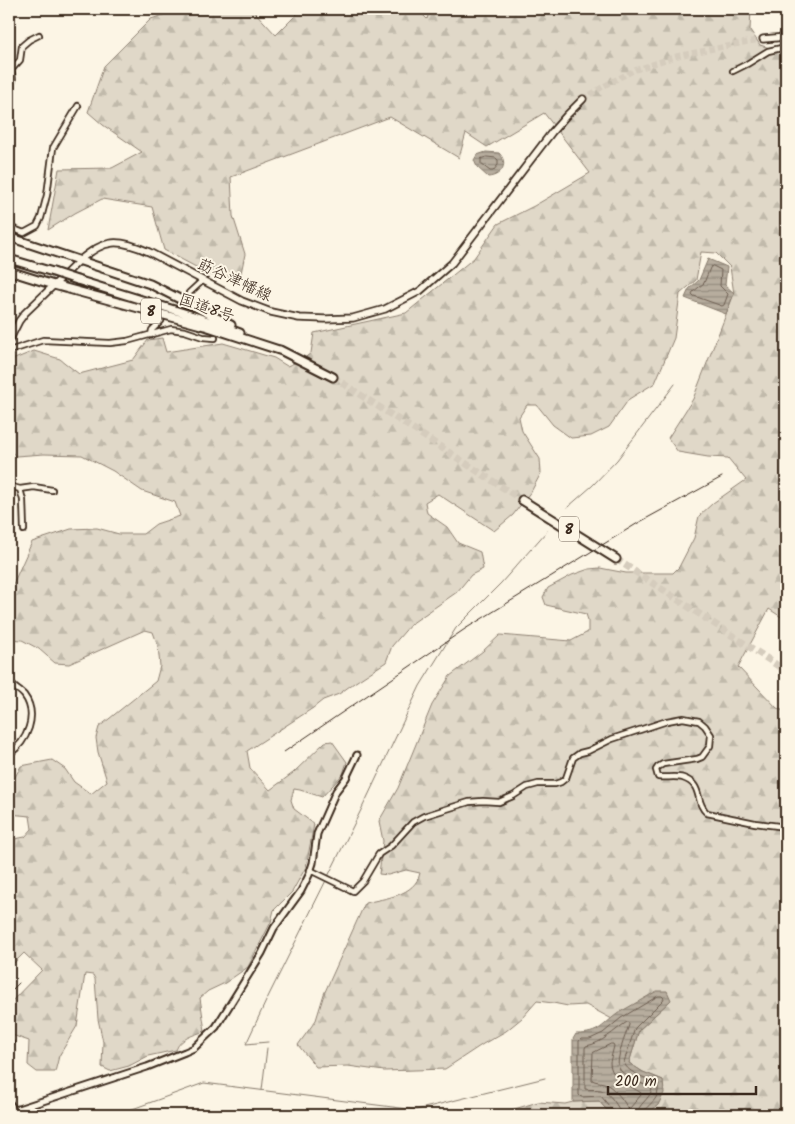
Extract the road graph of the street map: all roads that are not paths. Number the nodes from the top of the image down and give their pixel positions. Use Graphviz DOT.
graph roads {
  1 [pos="39,35"];
  2 [pos="786,37"];
  3 [pos="763,39"];
  4 [pos="786,47"];
  5 [pos="734,71"];
  6 [pos="9,88"];
  7 [pos="584,99"];
  8 [pos="78,106"];
  9 [pos="9,227"];
  10 [pos="9,237"];
  11 [pos="9,258"];
  12 [pos="79,261"];
  13 [pos="9,271"];
  14 [pos="202,280"];
  15 [pos="54,285"];
  16 [pos="189,293"];
  17 [pos="161,321"];
  18 [pos="236,331"];
  19 [pos="151,335"];
  20 [pos="214,338"];
  21 [pos="9,341"];
  22 [pos="9,351"];
  23 [pos="282,351"];
  24 [pos="333,377"];
  25 [pos="9,486"];
  26 [pos="20,489"];
  27 [pos="52,490"];
  28 [pos="522,500"];
  29 [pos="24,530"];
  30 [pos="616,559"];
  31 [pos="9,678"];
  32 [pos="9,754"];
  33 [pos="357,755"];
  34 [pos="786,827"];
  35 [pos="310,870"];
  36 [pos="9,1102"];
  37 [pos="11,1111"];
  1 -- 6 [label="street"];
  2 -- 3 [label="main road"];
  4 -- 5 [label="street"];
  7 -- 14 [label="main road, 莇谷津幡線"];
  8 -- 9 [label="street"];
  10 -- 12 [label="highway, 8"];
  11 -- 18 [label="highway, 国道8号 / 8, bridge"];
  12 -- 14 [label="main road, 莇谷津幡線"];
  12 -- 15 [label="main road, 莇谷津幡線"];
  12 -- 18 [label="highway, 8"];
  13 -- 15 [label="highway, 8"];
  14 -- 16 [label="street"];
  15 -- 21 [label="main road, 莇谷津幡線"];
  15 -- 23 [label="highway, 8"];
  17 -- 19 [label="street"];
  18 -- 23 [label="highway, 国道8号 / 8"];
  19 -- 20 [label="street"];
  19 -- 22 [label="street"];
  23 -- 24 [label="highway, 国道8号 / 8"];
  25 -- 26 [label="street"];
  26 -- 27 [label="street"];
  26 -- 29 [label="street"];
  28 -- 30 [label="highway, 8"];
  31 -- 32 [label="street"];
  33 -- 35 [label="street"];
  34 -- 35 [label="street"];
  35 -- 37 [label="street"];
  36 -- 37 [label="street"];
}
